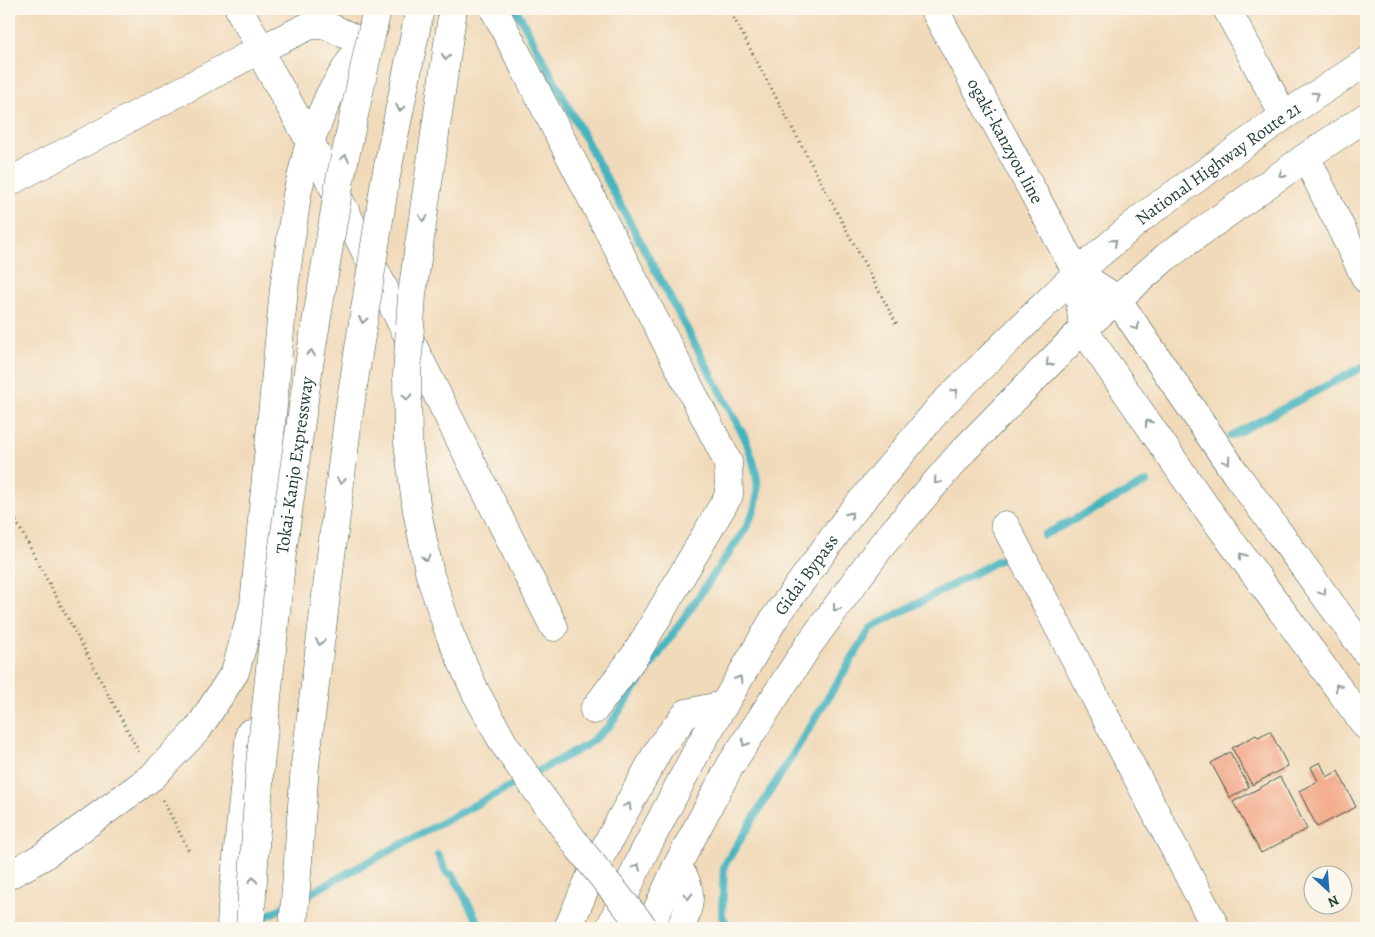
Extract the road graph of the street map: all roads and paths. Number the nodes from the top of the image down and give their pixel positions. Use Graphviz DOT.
graph roads {
  1 [pos="239,9"];
  2 [pos="377,9"];
  3 [pos="389,9"];
  4 [pos="420,9"];
  5 [pos="453,9"];
  6 [pos="494,9"];
  7 [pos="729,9"];
  8 [pos="934,9"];
  9 [pos="1227,9"];
  10 [pos="362,42"];
  11 [pos="261,49"];
  12 [pos="1366,62"];
  13 [pos="1284,116"];
  14 [pos="1366,118"];
  15 [pos="310,141"];
  16 [pos="1306,157"];
  17 [pos="9,182"];
  18 [pos="1077,273"];
  19 [pos="1366,279"];
  20 [pos="1117,299"];
  21 [pos="897,325"];
  22 [pos="1083,329"];
  23 [pos="9,508"];
  24 [pos="1005,525"];
  25 [pos="282,553"];
  26 [pos="554,627"];
  27 [pos="1366,652"];
  28 [pos="724,705"];
  29 [pos="594,710"];
  30 [pos="1366,726"];
  31 [pos="152,777"];
  32 [pos="189,851"];
  33 [pos="677,866"];
  34 [pos="9,875"];
  35 [pos="1210,926"];
  36 [pos="231,928"];
  37 [pos="250,928"];
  38 [pos="293,928"];
  39 [pos="568,928"];
  40 [pos="610,928"];
  41 [pos="644,928"];
  42 [pos="649,928"];
  43 [pos="680,928"];
  1 -- 11 [label="main road"];
  25 -- 2 [label="main road, Tokai-Kanjo Expressway, one-way, bridge"];
  3 -- 10 [label="main road"];
  4 -- 38 [label="main road, one-way, bridge"];
  5 -- 41 [label="main road, one-way, bridge"];
  6 -- 29 [label="main road"];
  7 -- 21 [label="path"];
  8 -- 18 [label="main road, ogaki-kanzyou line"];
  9 -- 13 [label="main road"];
  10 -- 11 [label="main road"];
  10 -- 15 [label="main road"];
  11 -- 15 [label="main road"];
  11 -- 17 [label="main road"];
  13 -- 12 [label="main road, National Highway Route 21, one-way"];
  18 -- 13 [label="main road, National Highway Route 21, one-way"];
  14 -- 16 [label="main road"];
  15 -- 26 [label="main road"];
  15 -- 31 [label="main road"];
  16 -- 19 [label="main road"];
  16 -- 20 [label="main road, one-way"];
  18 -- 20 [label="main road"];
  18 -- 22 [label="main road"];
  28 -- 18 [label="main road, Gidai Bypass, one-way"];
  20 -- 22 [label="main road"];
  20 -- 27 [label="main road, one-way"];
  30 -- 22 [label="main road, one-way"];
  22 -- 33 [label="main road, one-way"];
  23 -- 31 [label="path"];
  24 -- 35 [label="main road"];
  25 -- 36 [label="main road, bridge"];
  37 -- 25 [label="main road, Tokai-Kanjo Expressway, one-way, bridge"];
  39 -- 28 [label="main road, one-way"];
  40 -- 28 [label="main road, Gidai Bypass, one-way"];
  31 -- 32 [label="path"];
  31 -- 34 [label="main road"];
  33 -- 42 [label="main road"];
  33 -- 43 [label="main road, one-way"];
}
